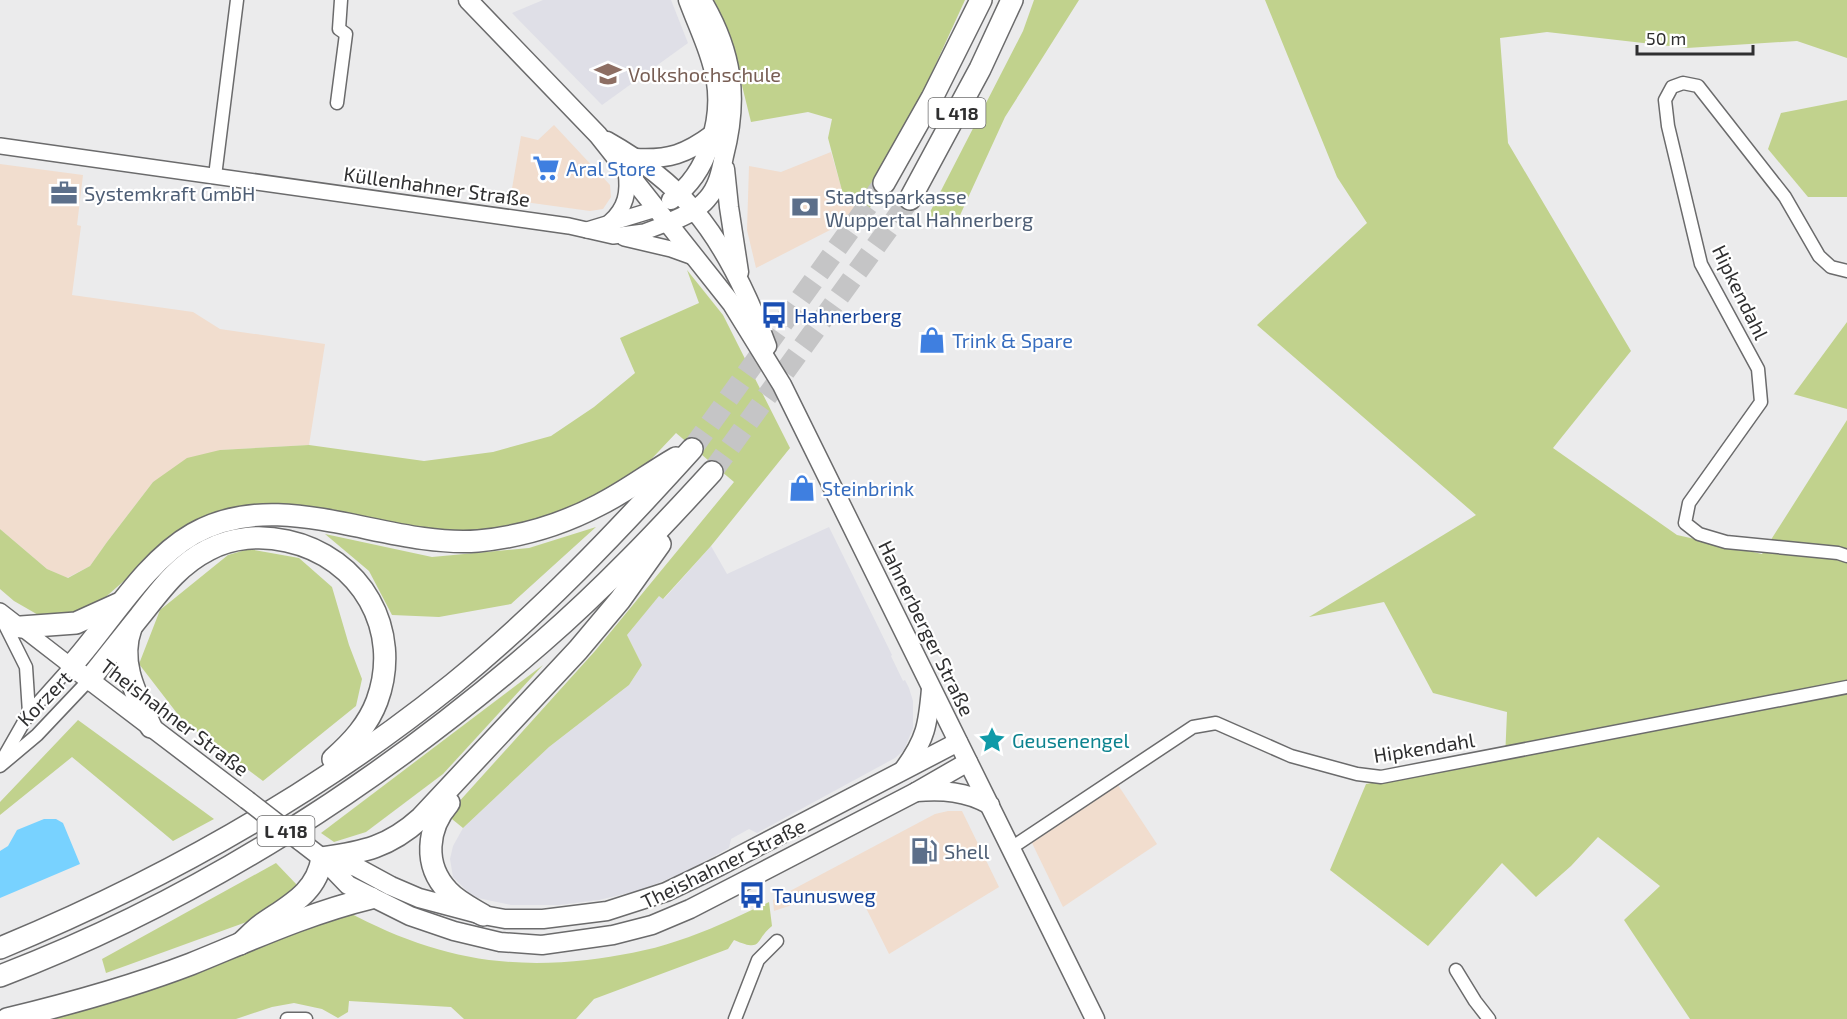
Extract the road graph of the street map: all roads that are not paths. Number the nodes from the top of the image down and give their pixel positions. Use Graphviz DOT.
graph roads {
  1 [pos="237,0"];
  2 [pos="341,0"];
  3 [pos="468,0"];
  4 [pos="688,0"];
  5 [pos="702,0"];
  6 [pos="981,0"];
  7 [pos="1012,0"];
  8 [pos="337,103"];
  9 [pos="713,134"];
  10 [pos="0,146"];
  11 [pos="724,156"];
  12 [pos="630,165"];
  13 [pos="215,176"];
  14 [pos="884,183"];
  15 [pos="679,194"];
  16 [pos="910,200"];
  17 [pos="650,202"];
  18 [pos="694,210"];
  19 [pos="611,229"];
  20 [pos="666,230"];
  21 [pos="697,259"];
  22 [pos="1847,271"];
  23 [pos="742,289"];
  24 [pos="782,385"];
  25 [pos="1847,556"];
  26 [pos="124,601"];
  27 [pos="0,613"];
  28 [pos="132,625"];
  29 [pos="21,627"];
  30 [pos="71,666"];
  31 [pos="89,680"];
  32 [pos="931,687"];
  33 [pos="1847,687"];
  34 [pos="29,713"];
  35 [pos="151,727"];
  36 [pos="958,742"];
  37 [pos="968,762"];
  38 [pos="0,765"];
  39 [pos="903,770"];
  40 [pos="466,771"];
  41 [pos="914,793"];
  42 [pos="286,802"];
  43 [pos="990,805"];
  44 [pos="832,807"];
  45 [pos="843,829"];
  46 [pos="1011,848"];
  47 [pos="322,858"];
  48 [pos="371,898"];
  49 [pos="483,915"];
  50 [pos="777,941"];
  51 [pos="240,944"];
  52 [pos="0,948"];
  53 [pos="1456,970"];
  54 [pos="0,976"];
  55 [pos="7,1019"];
  56 [pos="287,1019"];
  57 [pos="306,1019"];
  58 [pos="735,1019"];
  59 [pos="1095,1019"];
  60 [pos="1489,1019"];
  1 -- 13 [label="street"];
  2 -- 8 [label="street"];
  3 -- 12 [label="main road"];
  4 -- 9 [label="main road"];
  5 -- 11 [label="main road"];
  6 -- 14 [label="highway, L 418"];
  7 -- 16 [label="highway, L 418"];
  9 -- 12 [label="main road"];
  9 -- 15 [label="main road"];
  10 -- 13 [label="street, Küllenhahner Straße"];
  11 -- 18 [label="main road"];
  11 -- 23 [label="main road"];
  12 -- 15 [label="main road, Hahnerberger Straße"];
  12 -- 17 [label="main road, Hahnerberger Straße"];
  12 -- 19 [label="street"];
  13 -- 19 [label="street, Küllenhahner Straße"];
  15 -- 17 [label="main road"];
  15 -- 18 [label="main road, Hahnerberger Straße"];
  17 -- 19 [label="street"];
  17 -- 20 [label="main road, Hahnerberger Straße"];
  18 -- 20 [label="main road"];
  18 -- 23 [label="main road, Hahnerberger Straße"];
  19 -- 20 [label="street"];
  19 -- 21 [label="street"];
  20 -- 21 [label="main road, Hahnerberger Straße"];
  21 -- 24 [label="main road, Hahnerberger Straße"];
  22 -- 25 [label="street, Hipkendahl"];
  23 -- 24 [label="main road, Hahnerberger Straße"];
  24 -- 32 [label="main road, Hahnerberger Straße"];
  26 -- 29 [label="highway, L 418"];
  26 -- 30 [label="highway, L 418"];
  26 -- 42 [label="highway, L 418"];
  27 -- 29 [label="street, Theishahner Straße"];
  27 -- 34 [label="street"];
  28 -- 31 [label="highway, L 418"];
  28 -- 35 [label="highway, L 418"];
  28 -- 42 [label="highway, L 418"];
  29 -- 30 [label="street, Theishahner Straße"];
  30 -- 31 [label="main road, Theishahner Straße"];
  30 -- 34 [label="street, Korzert"];
  31 -- 35 [label="main road, Theishahner Straße"];
  31 -- 38 [label="street, Korzert"];
  32 -- 36 [label="main road, Hahnerberger Straße"];
  32 -- 39 [label="main road"];
  33 -- 46 [label="street, Hipkendahl"];
  34 -- 38 [label="street, Korzert"];
  35 -- 47 [label="main road, Theishahner Straße, bridge"];
  36 -- 37 [label="main road, Hahnerberger Straße"];
  36 -- 39 [label="main road, Theishahner Straße"];
  37 -- 41 [label="main road, Theishahner Straße"];
  37 -- 43 [label="main road, Hahnerberger Straße"];
  39 -- 44 [label="main road, Theishahner Straße"];
  40 -- 47 [label="highway, L 418"];
  40 -- 49 [label="highway, L 418"];
  40 -- 54 [label="highway, L 418"];
  41 -- 43 [label="main road"];
  41 -- 45 [label="main road, Theishahner Straße"];
  42 -- 52 [label="highway, L 418"];
  43 -- 46 [label="main road, Hahnerberger Straße"];
  44 -- 45 [label="main road"];
  44 -- 49 [label="main road, Theishahner Straße"];
  45 -- 48 [label="main road, Theishahner Straße"];
  46 -- 59 [label="main road, Hahnerberger Straße"];
  47 -- 48 [label="main road, Theishahner Straße"];
  47 -- 49 [label="main road, Theishahner Straße"];
  47 -- 51 [label="highway"];
  48 -- 51 [label="highway"];
  50 -- 58 [label="street"];
  51 -- 55 [label="highway"];
  53 -- 60 [label="street"];
  56 -- 57 [label="street"];
}
